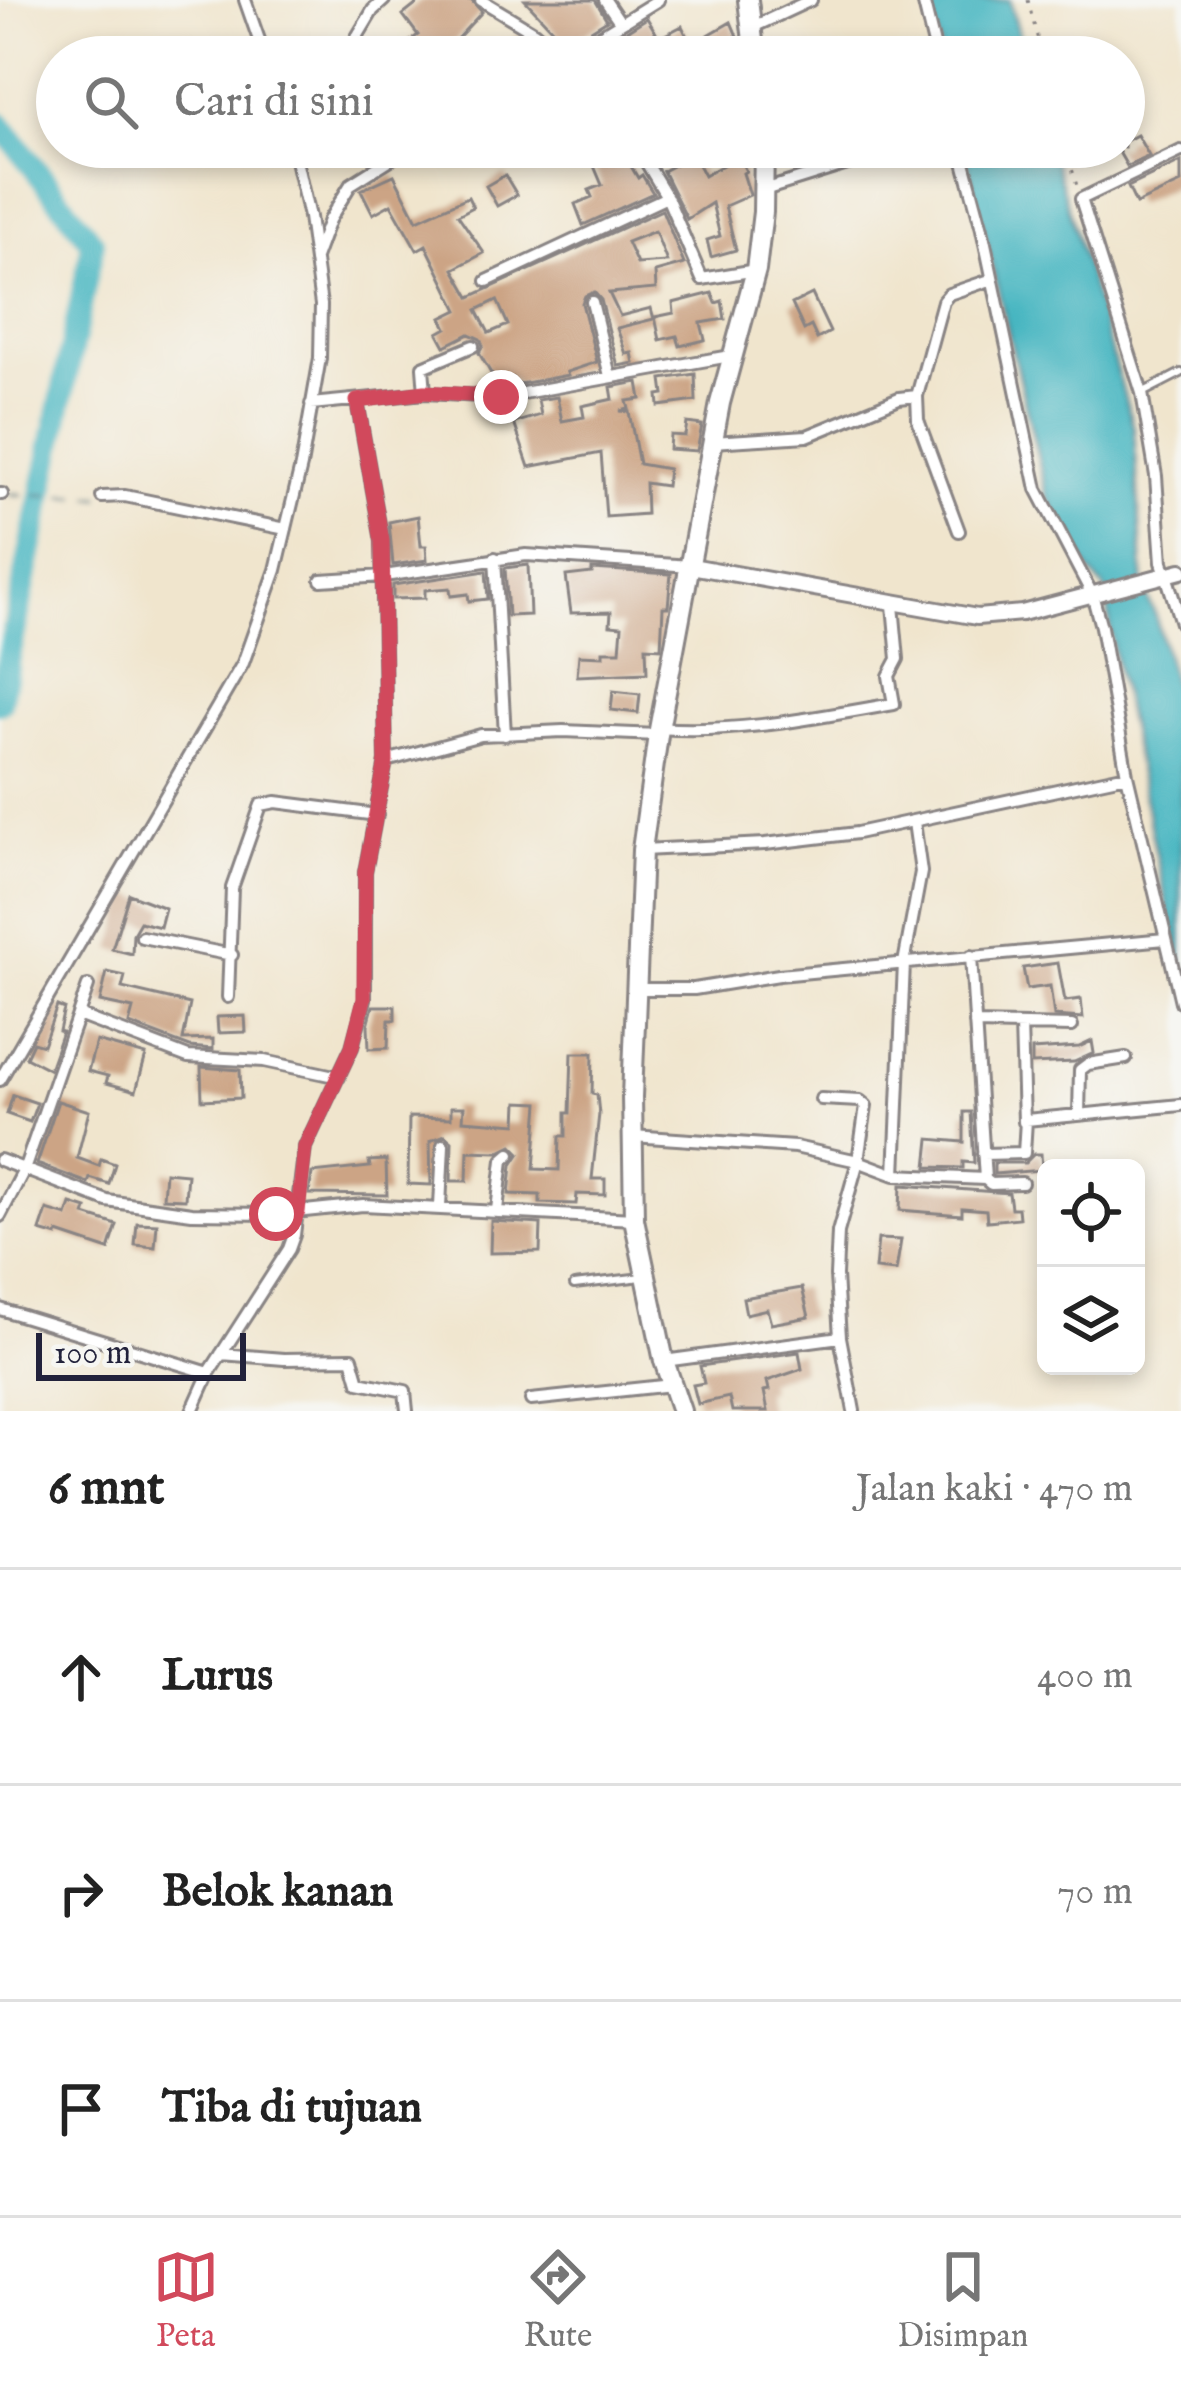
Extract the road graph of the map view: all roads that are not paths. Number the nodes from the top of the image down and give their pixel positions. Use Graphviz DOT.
graph roads {
  1 [pos="245,0"];
  2 [pos="384,0"];
  3 [pos="481,0"];
  4 [pos="605,0"];
  5 [pos="658,0"];
  6 [pos="748,0"];
  7 [pos="811,0"];
  8 [pos="923,0"];
  9 [pos="620,22"];
  10 [pos="753,27"];
  11 [pos="258,36"];
  12 [pos="357,36"];
  13 [pos="539,36"];
  14 [pos="596,36"];
  15 [pos="754,36"];
  16 [pos="932,36"];
  17 [pos="1181,151"];
  18 [pos="298,168"];
  19 [pos="377,168"];
  20 [pos="650,168"];
  21 [pos="764,168"];
  22 [pos="835,168"];
  23 [pos="966,168"];
  24 [pos="764,190"];
  25 [pos="668,197"];
  26 [pos="314,260"];
  27 [pos="756,270"];
  28 [pos="990,280"];
  29 [pos="487,281"];
  30 [pos="592,302"];
  31 [pos="473,346"];
  32 [pos="730,356"];
  33 [pos="1181,373"];
  34 [pos="610,376"];
  35 [pos="425,392"];
  36 [pos="1142,393"];
  37 [pos="917,396"];
  38 [pos="357,401"];
  39 [pos="311,404"];
  40 [pos="712,442"];
  41 [pos="102,497"];
  42 [pos="286,529"];
  43 [pos="959,531"];
  44 [pos="495,558"];
  45 [pos="691,566"];
  46 [pos="1166,575"];
  47 [pos="384,576"];
  48 [pos="321,580"];
  49 [pos="1099,592"];
  50 [pos="893,604"];
  51 [pos="1181,623"];
  52 [pos="659,731"];
  53 [pos="505,735"];
  54 [pos="386,761"];
  55 [pos="1127,775"];
  56 [pos="377,815"];
  57 [pos="914,822"];
  58 [pos="642,850"];
  59 [pos="142,937"];
  60 [pos="1165,939"];
  61 [pos="232,955"];
  62 [pos="970,956"];
  63 [pos="904,963"];
  64 [pos="88,986"];
  65 [pos="634,989"];
  66 [pos="228,997"];
  67 [pos="1181,1002"];
  68 [pos="78,1015"];
  69 [pos="975,1024"];
  70 [pos="1021,1025"];
  71 [pos="1072,1026"];
  72 [pos="1126,1058"];
  73 [pos="339,1077"];
  74 [pos="0,1080"];
  75 [pos="821,1100"];
  76 [pos="1181,1105"];
  77 [pos="1079,1115"];
  78 [pos="1024,1121"];
  79 [pos="632,1136"];
  80 [pos="442,1145"];
  81 [pos="510,1154"];
  82 [pos="983,1154"];
  83 [pos="0,1160"];
  84 [pos="858,1161"];
  85 [pos="24,1170"];
  86 [pos="895,1175"];
  87 [pos="985,1179"];
  88 [pos="1022,1183"];
  89 [pos="440,1207"];
  90 [pos="497,1210"];
  91 [pos="298,1212"];
  92 [pos="0,1216"];
  93 [pos="634,1219"];
  94 [pos="646,1276"];
  95 [pos="574,1285"];
  96 [pos="0,1309"];
  97 [pos="840,1337"];
  98 [pos="220,1354"];
  99 [pos="664,1361"];
  100 [pos="209,1372"];
  101 [pos="672,1385"];
  102 [pos="531,1400"];
  103 [pos="192,1411"];
  104 [pos="407,1411"];
  105 [pos="681,1411"];
  106 [pos="854,1411"];
  1 -- 11 [label="street"];
  2 -- 12 [label="street"];
  3 -- 13 [label="street"];
  4 -- 9 [label="street"];
  5 -- 9 [label="street"];
  6 -- 10 [label="main road"];
  7 -- 10 [label="street"];
  8 -- 16 [label="street"];
  9 -- 14 [label="street"];
  10 -- 15 [label="main road"];
  17 -- 36 [label="street"];
  18 -- 26 [label="street"];
  19 -- 26 [label="street"];
  20 -- 25 [label="street"];
  21 -- 24 [label="main road"];
  22 -- 24 [label="street"];
  23 -- 28 [label="street"];
  24 -- 27 [label="main road"];
  25 -- 27 [label="street"];
  25 -- 29 [label="street"];
  26 -- 39 [label="street"];
  27 -- 32 [label="main road"];
  28 -- 37 [label="street"];
  28 -- 49 [label="street"];
  30 -- 34 [label="street"];
  31 -- 35 [label="street"];
  32 -- 34 [label="street"];
  32 -- 40 [label="main road"];
  33 -- 36 [label="lane"];
  34 -- 35 [label="street"];
  35 -- 38 [label="street"];
  36 -- 46 [label="street"];
  37 -- 40 [label="street"];
  37 -- 43 [label="street"];
  38 -- 39 [label="street"];
  38 -- 47 [label="street"];
  39 -- 42 [label="street"];
  40 -- 45 [label="main road"];
  41 -- 42 [label="street"];
  42 -- 74 [label="street"];
  44 -- 45 [label="street"];
  44 -- 47 [label="street"];
  44 -- 53 [label="street"];
  45 -- 50 [label="street"];
  45 -- 52 [label="main road"];
  46 -- 49 [label="street"];
  46 -- 51 [label="street"];
  47 -- 48 [label="street"];
  47 -- 54 [label="street"];
  49 -- 50 [label="street"];
  49 -- 55 [label="street"];
  50 -- 52 [label="street"];
  52 -- 53 [label="street"];
  52 -- 58 [label="main road"];
  53 -- 54 [label="street"];
  54 -- 56 [label="street"];
  55 -- 57 [label="street"];
  55 -- 60 [label="street"];
  56 -- 61 [label="street"];
  56 -- 73 [label="street"];
  57 -- 58 [label="street"];
  57 -- 63 [label="street"];
  58 -- 65 [label="main road"];
  59 -- 61 [label="street"];
  60 -- 62 [label="street"];
  60 -- 67 [label="street"];
  61 -- 66 [label="street"];
  62 -- 63 [label="street"];
  62 -- 69 [label="street"];
  63 -- 65 [label="street"];
  63 -- 86 [label="street"];
  64 -- 68 [label="street"];
  65 -- 79 [label="main road"];
  68 -- 73 [label="street"];
  68 -- 85 [label="street"];
  69 -- 70 [label="street"];
  69 -- 82 [label="street"];
  70 -- 71 [label="street"];
  70 -- 78 [label="street"];
  72 -- 77 [label="street"];
  73 -- 91 [label="street"];
  75 -- 84 [label="street"];
  76 -- 77 [label="street"];
  77 -- 78 [label="street"];
  78 -- 82 [label="street"];
  79 -- 84 [label="street"];
  79 -- 93 [label="main road"];
  80 -- 89 [label="street"];
  81 -- 90 [label="street"];
  82 -- 87 [label="street"];
  83 -- 85 [label="street"];
  84 -- 86 [label="street"];
  84 -- 97 [label="street"];
  85 -- 91 [label="street"];
  85 -- 92 [label="street"];
  86 -- 87 [label="street"];
  87 -- 88 [label="street"];
  89 -- 90 [label="street"];
  89 -- 91 [label="street"];
  90 -- 93 [label="street"];
  91 -- 98 [label="street"];
  93 -- 94 [label="main road"];
  94 -- 95 [label="lane"];
  94 -- 99 [label="main road"];
  96 -- 100 [label="street"];
  97 -- 99 [label="street"];
  97 -- 106 [label="street"];
  98 -- 100 [label="street"];
  98 -- 104 [label="street"];
  99 -- 101 [label="main road"];
  100 -- 103 [label="street"];
  101 -- 102 [label="street"];
  101 -- 105 [label="main road"];
}
